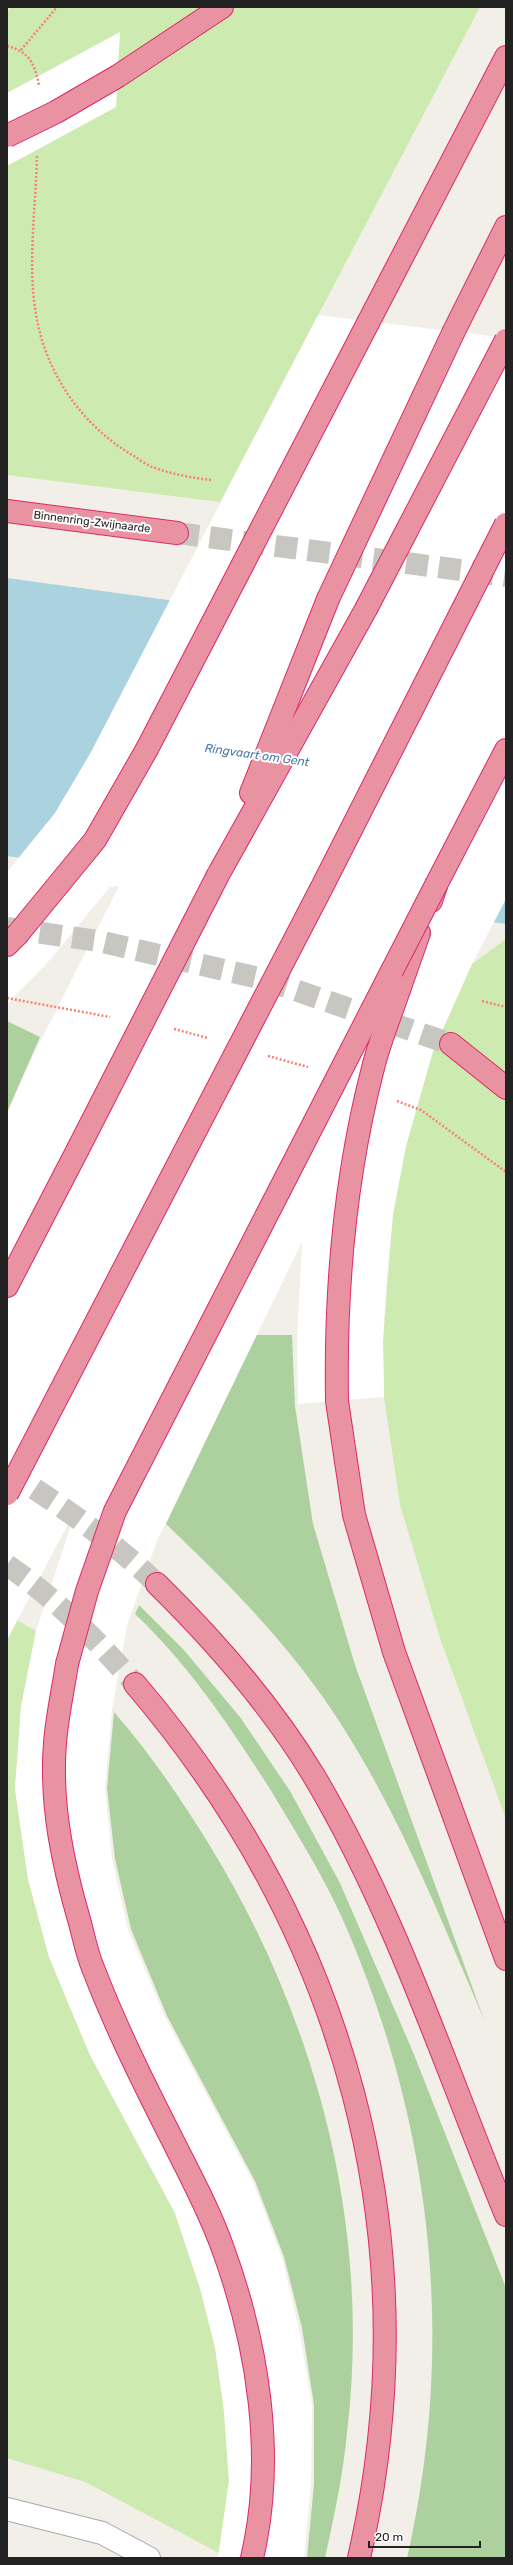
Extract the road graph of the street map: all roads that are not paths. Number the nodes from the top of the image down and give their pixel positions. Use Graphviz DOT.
graph roads {
  1 [pos="222,7"];
  2 [pos="506,57"];
  3 [pos="7,136"];
  4 [pos="506,228"];
  5 [pos="506,340"];
  6 [pos="7,511"];
  7 [pos="506,524"];
  8 [pos="177,533"];
  9 [pos="506,750"];
  10 [pos="218,875"];
  11 [pos="437,883"];
  12 [pos="12,940"];
  13 [pos="506,1068"];
  14 [pos="506,1088"];
  15 [pos="7,1286"];
  16 [pos="7,1494"];
  17 [pos="157,1584"];
  18 [pos="135,1684"];
  19 [pos="506,1959"];
  20 [pos="506,2215"];
  21 [pos="7,2509"];
  22 [pos="149,2558"];
  23 [pos="252,2558"];
  24 [pos="359,2558"];
  1 -- 3 [label="highway, bridge"];
  2 -- 12 [label="highway, bridge"];
  4 -- 10 [label="highway, bridge"];
  5 -- 10 [label="highway, bridge"];
  6 -- 8 [label="highway, Binnenring-Zwijnaarde"];
  7 -- 16 [label="highway, bridge"];
  9 -- 11 [label="highway"];
  10 -- 15 [label="highway, bridge"];
  11 -- 19 [label="highway, bridge"];
  11 -- 23 [label="highway, bridge"];
  13 -- 14 [label="highway"];
  17 -- 20 [label="highway"];
  18 -- 24 [label="highway"];
  21 -- 22 [label="lane"];
}
